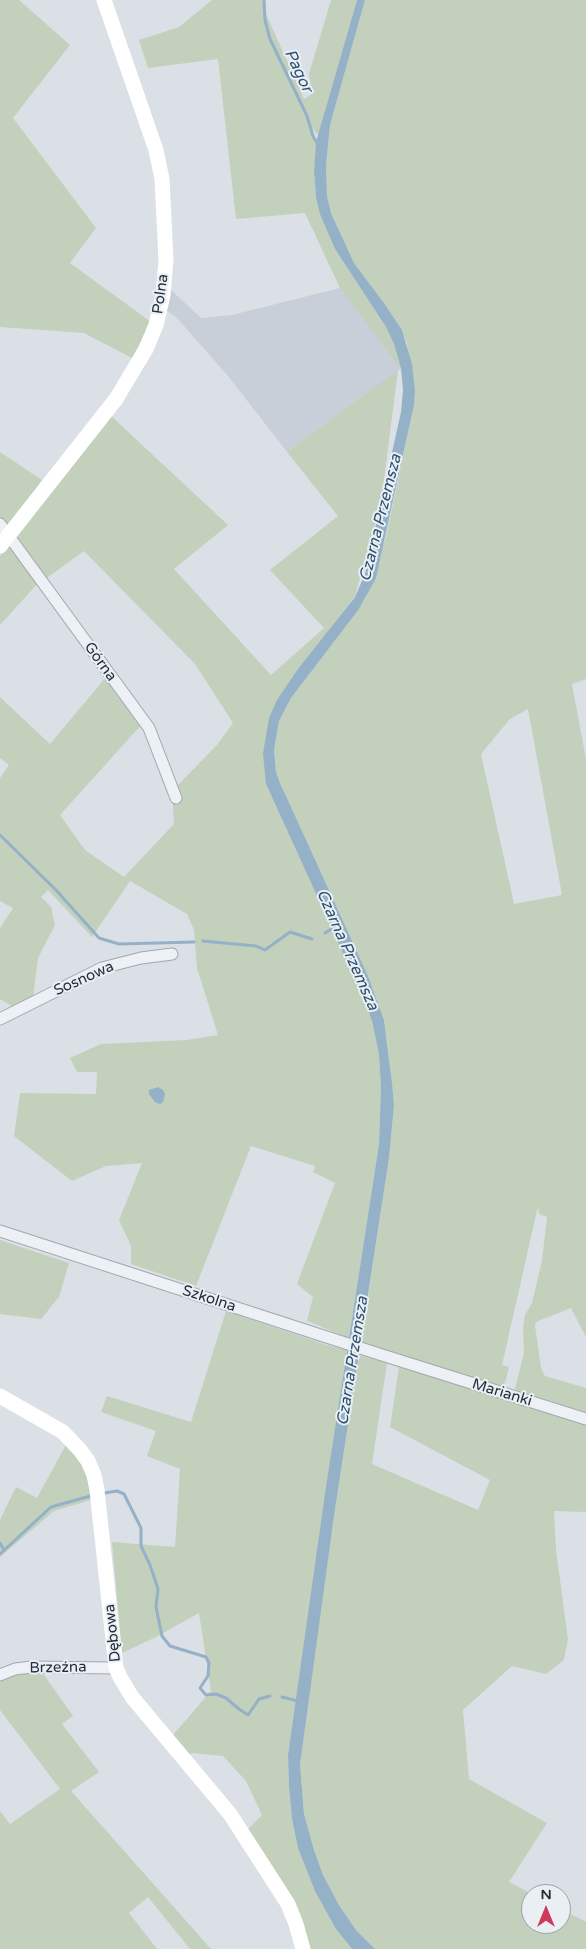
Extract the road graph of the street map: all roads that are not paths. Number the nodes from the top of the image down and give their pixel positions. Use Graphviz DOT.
graph roads {
  1 [pos="104,0"];
  2 [pos="3,535"];
  3 [pos="176,798"];
  4 [pos="172,954"];
  5 [pos="0,1019"];
  6 [pos="0,1231"];
  7 [pos="418,1367"];
  8 [pos="0,1396"];
  9 [pos="586,1419"];
  10 [pos="116,1668"];
  11 [pos="0,1675"];
  12 [pos="303,1949"];
  1 -- 2 [label="street, Polna"];
  2 -- 3 [label="street, Górna"];
  4 -- 5 [label="street, Sosnowa"];
  6 -- 7 [label="street, Szkolna"];
  7 -- 9 [label="street, Marianki"];
  8 -- 10 [label="street, Dębowa"];
  10 -- 11 [label="street, Brzeźna"];
  10 -- 12 [label="street, Dębowa"];
}
